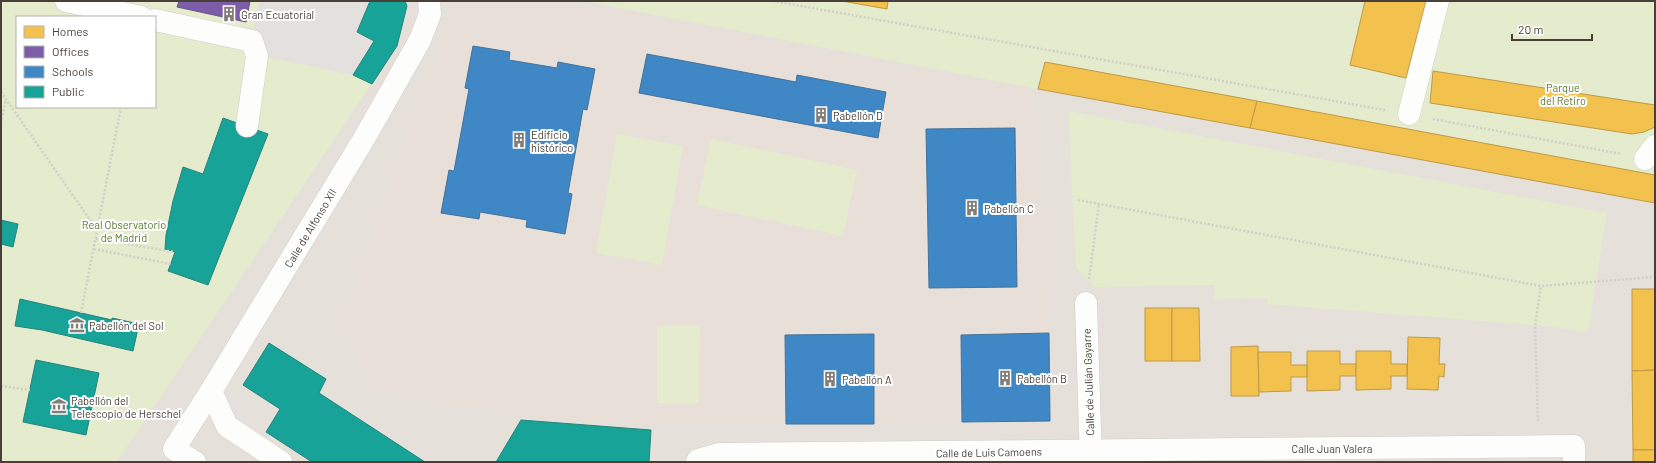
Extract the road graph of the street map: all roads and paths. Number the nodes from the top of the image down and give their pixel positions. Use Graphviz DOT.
graph roads {
  1 [pos="66,1"];
  2 [pos="430,1"];
  3 [pos="773,1"];
  4 [pos="1438,1"];
  5 [pos="136,16"];
  6 [pos="156,20"];
  7 [pos="1,92"];
  8 [pos="6,99"];
  9 [pos="121,108"];
  10 [pos="1409,114"];
  11 [pos="1,123"];
  12 [pos="247,126"];
  13 [pos="1650,153"];
  14 [pos="1078,200"];
  15 [pos="1099,204"];
  16 [pos="98,230"];
  17 [pos="96,239"];
  18 [pos="94,249"];
  19 [pos="175,252"];
  20 [pos="171,264"];
  21 [pos="1655,277"];
  22 [pos="1541,286"];
  23 [pos="1086,303"];
  24 [pos="81,313"];
  25 [pos="1,386"];
  26 [pos="30,390"];
  27 [pos="211,391"];
  28 [pos="1539,446"];
  29 [pos="1574,454"];
  30 [pos="1091,456"];
  31 [pos="195,462"];
  32 [pos="281,462"];
  33 [pos="697,462"];
  1 -- 5 [label="street"];
  2 -- 27 [label="street, Calle de Alfonso XII"];
  3 -- 10 [label="path"];
  4 -- 10 [label="street"];
  6 -- 12 [label="street"];
  7 -- 8 [label="path"];
  8 -- 11 [label="path"];
  8 -- 16 [label="path"];
  9 -- 16 [label="path"];
  10 -- 13 [label="path"];
  14 -- 15 [label="path"];
  15 -- 22 [label="path"];
  15 -- 23 [label="path"];
  16 -- 17 [label="path"];
  17 -- 18 [label="path"];
  17 -- 19 [label="path"];
  18 -- 20 [label="path"];
  18 -- 24 [label="path"];
  21 -- 22 [label="path"];
  22 -- 28 [label="path"];
  23 -- 30 [label="street, Calle de Julián Gayarre"];
  25 -- 26 [label="path"];
  27 -- 31 [label="street, Calle de Alfonso XII"];
  27 -- 32 [label="street"];
  28 -- 29 [label="street, Calle Juan Valera"];
  28 -- 30 [label="street, Calle Juan Valera"];
  30 -- 33 [label="street, Calle de Luis Camoens"];
}
